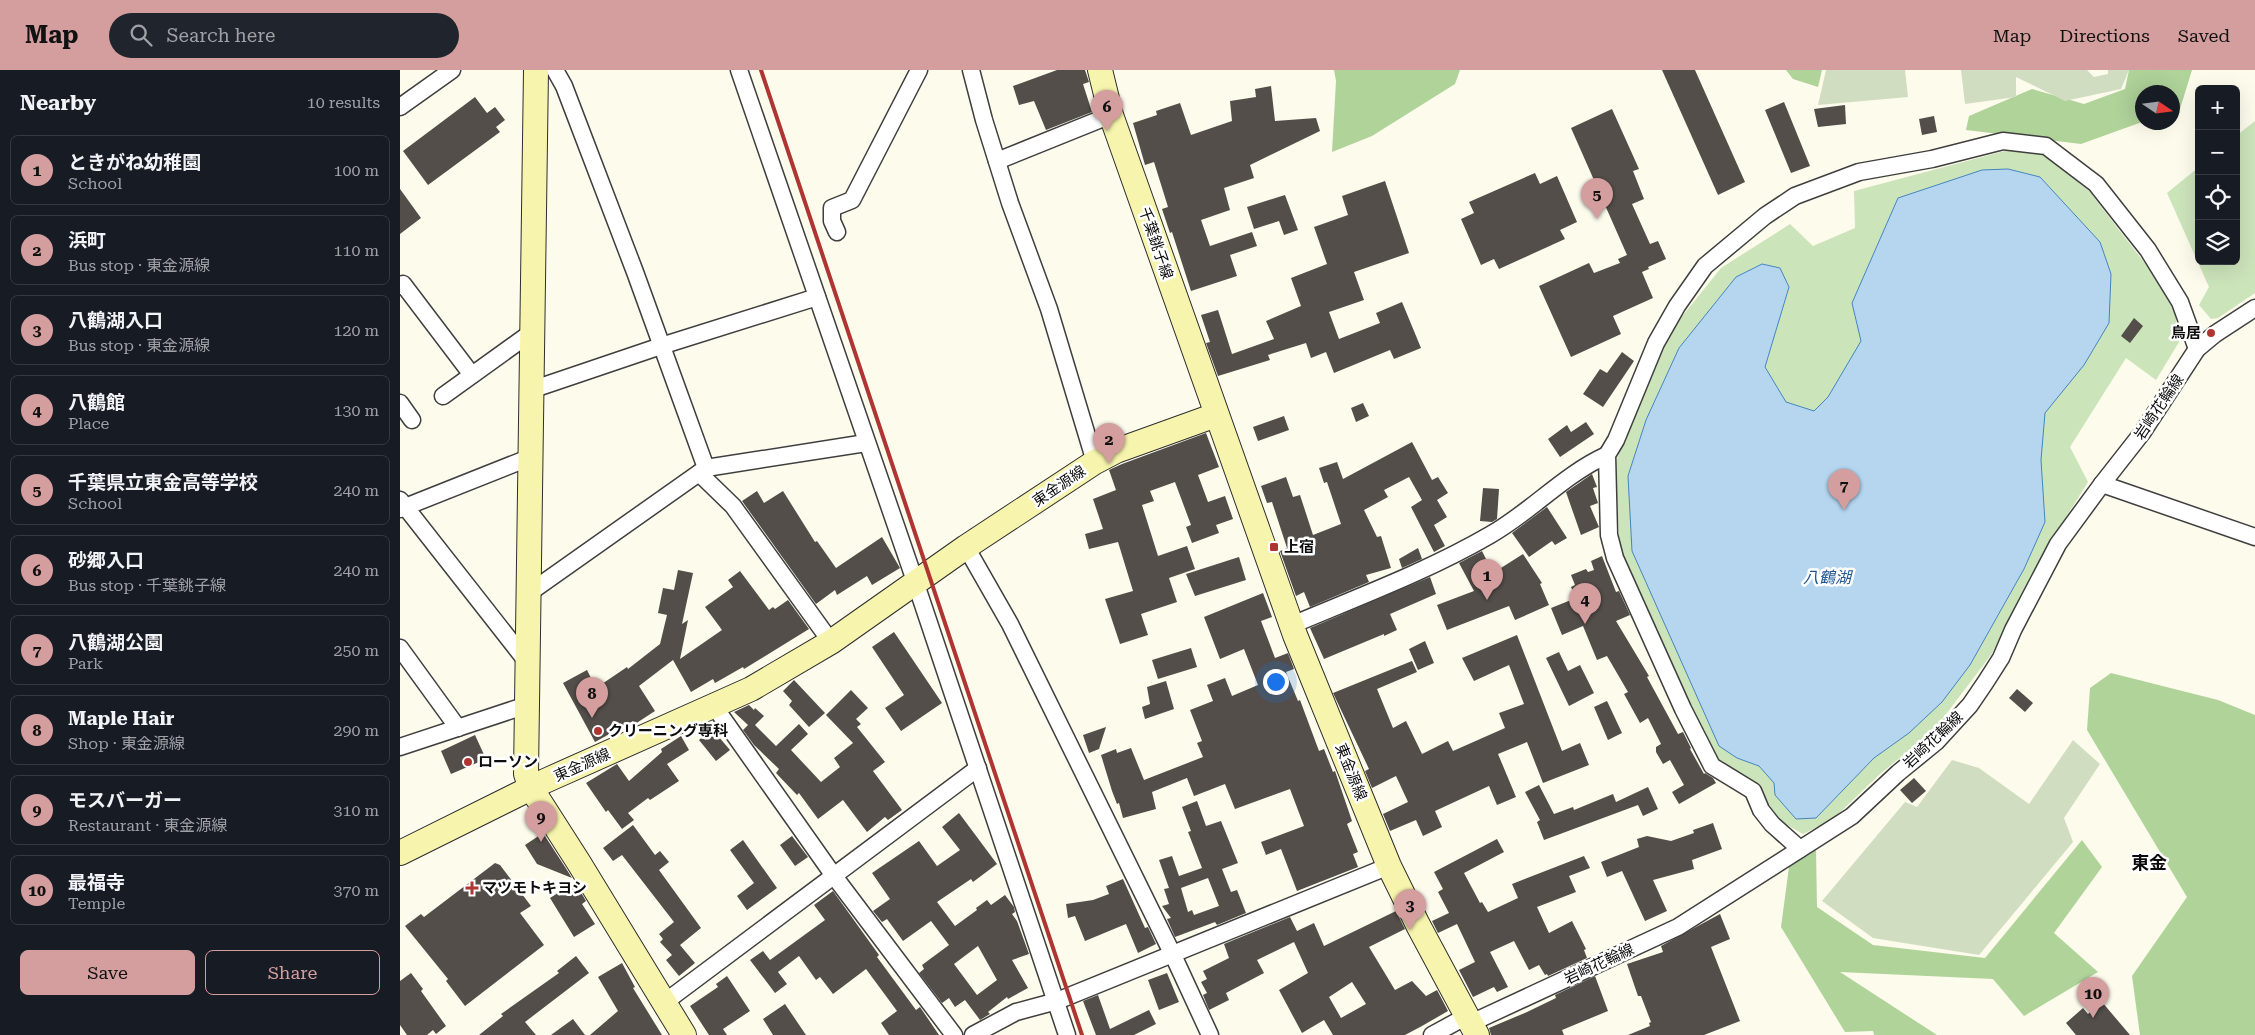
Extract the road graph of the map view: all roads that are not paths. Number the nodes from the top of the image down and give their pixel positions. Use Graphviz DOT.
graph roads {
  1 [pos="452,70"];
  2 [pos="536,70"];
  3 [pos="555,70"];
  4 [pos="739,70"];
  5 [pos="919,70"];
  6 [pos="972,70"];
  7 [pos="1100,70"];
  8 [pos="400,107"];
  9 [pos="1111,115"];
  10 [pos="997,161"];
  11 [pos="837,232"];
  12 [pos="400,286"];
  13 [pos="817,297"];
  14 [pos="2255,308"];
  15 [pos="532,332"];
  16 [pos="661,346"];
  17 [pos="2197,350"];
  18 [pos="472,375"];
  19 [pos="531,390"];
  20 [pos="443,396"];
  21 [pos="400,403"];
  22 [pos="1216,415"];
  23 [pos="412,420"];
  24 [pos="866,443"];
  25 [pos="1607,455"];
  26 [pos="531,457"];
  27 [pos="1095,462"];
  28 [pos="703,471"];
  29 [pos="2102,484"];
  30 [pos="402,505"];
  31 [pos="2255,537"];
  32 [pos="966,548"];
  33 [pos="916,584"];
  34 [pos="528,594"];
  35 [pos="1292,625"];
  36 [pos="831,642"];
  37 [pos="400,648"];
  38 [pos="528,662"];
  39 [pos="527,705"];
  40 [pos="714,706"];
  41 [pos="458,728"];
  42 [pos="400,747"];
  43 [pos="978,768"];
  44 [pos="531,788"];
  45 [pos="1800,848"];
  46 [pos="400,853"];
  47 [pos="1389,866"];
  48 [pos="834,876"];
  49 [pos="1173,955"];
  50 [pos="1057,1001"];
  51 [pos="665,1002"];
  52 [pos="1472,1025"];
  53 [pos="684,1035"];
  54 [pos="954,1035"];
  55 [pos="973,1035"];
  56 [pos="1067,1035"];
  57 [pos="1210,1035"];
  58 [pos="1432,1035"];
  1 -- 8 [label="street"];
  2 -- 15 [label="main road"];
  3 -- 16 [label="street"];
  4 -- 13 [label="street"];
  5 -- 11 [label="street"];
  6 -- 10 [label="street"];
  7 -- 9 [label="main road, 千葉銚子線"];
  9 -- 10 [label="street"];
  9 -- 22 [label="main road, 千葉銚子線"];
  10 -- 27 [label="street"];
  12 -- 18 [label="street"];
  13 -- 16 [label="street"];
  13 -- 24 [label="street"];
  14 -- 17 [label="street, 岩崎花輪線"];
  15 -- 18 [label="street"];
  15 -- 19 [label="main road"];
  16 -- 19 [label="street"];
  16 -- 28 [label="street"];
  17 -- 25 [label="street"];
  17 -- 29 [label="street, 岩崎花輪線"];
  18 -- 20 [label="street"];
  19 -- 26 [label="main road"];
  21 -- 23 [label="street"];
  22 -- 27 [label="main road, 東金源線"];
  22 -- 35 [label="main road, 東金源線"];
  24 -- 28 [label="street"];
  24 -- 33 [label="street"];
  25 -- 35 [label="street"];
  25 -- 45 [label="street"];
  26 -- 30 [label="street"];
  26 -- 34 [label="main road"];
  27 -- 32 [label="main road, 東金源線"];
  28 -- 34 [label="street"];
  28 -- 36 [label="street"];
  29 -- 31 [label="street"];
  29 -- 45 [label="street, 岩崎花輪線"];
  30 -- 38 [label="street"];
  32 -- 33 [label="main road, 東金源線"];
  32 -- 49 [label="street"];
  33 -- 36 [label="main road, 東金源線"];
  33 -- 43 [label="street"];
  34 -- 38 [label="main road"];
  35 -- 47 [label="main road, 東金源線"];
  36 -- 40 [label="main road, 東金源線"];
  37 -- 41 [label="street"];
  38 -- 39 [label="main road"];
  39 -- 41 [label="street"];
  39 -- 44 [label="main road"];
  40 -- 44 [label="main road, 東金源線"];
  40 -- 48 [label="street"];
  41 -- 42 [label="street"];
  43 -- 48 [label="street"];
  43 -- 50 [label="street"];
  44 -- 46 [label="main road, 東金源線"];
  44 -- 51 [label="main road"];
  45 -- 52 [label="street, 岩崎花輪線"];
  47 -- 49 [label="street"];
  47 -- 52 [label="main road, 東金源線"];
  48 -- 51 [label="street"];
  48 -- 54 [label="street"];
  49 -- 50 [label="street"];
  49 -- 57 [label="street"];
  50 -- 55 [label="street"];
  50 -- 56 [label="street"];
  51 -- 53 [label="main road"];
  52 -- 58 [label="street, 岩崎花輪線"];
}
